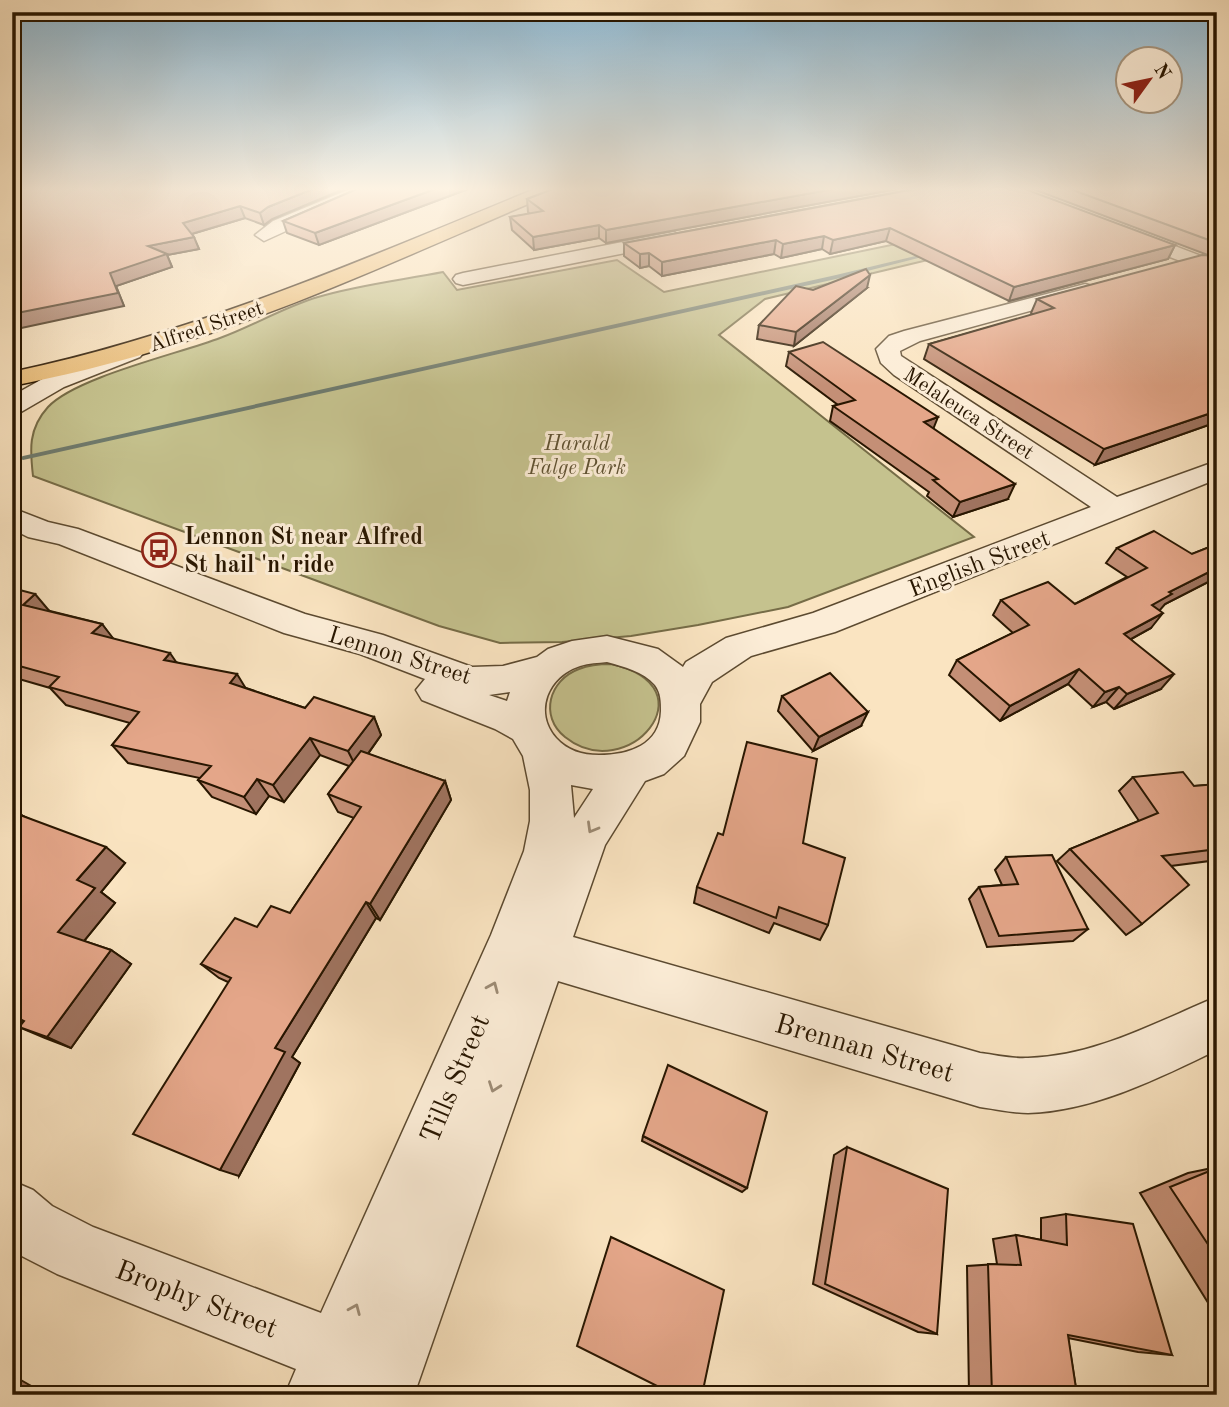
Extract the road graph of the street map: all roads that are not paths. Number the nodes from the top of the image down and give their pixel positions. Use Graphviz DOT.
graph roads {
  1 [pos="348,255"];
  2 [pos="389,255"];
  3 [pos="590,255"];
  4 [pos="1180,255"];
  5 [pos="1206,265"];
  6 [pos="1156,271"];
  7 [pos="463,279"];
  8 [pos="1103,285"];
  9 [pos="132,352"];
  10 [pos="12,363"];
  11 [pos="12,379"];
  12 [pos="12,407"];
  13 [pos="1217,469"];
  14 [pos="13,488"];
  15 [pos="1116,510"];
  16 [pos="12,516"];
  17 [pos="66,536"];
  18 [pos="296,624"];
  19 [pos="739,647"];
  20 [pos="624,651"];
  21 [pos="546,668"];
  22 [pos="682,701"];
  23 [pos="535,740"];
  24 [pos="629,771"];
  25 [pos="527,948"];
  26 [pos="1217,1023"];
  27 [pos="12,1211"];
  28 [pos="356,1378"];
  1 -- 10 [label="main road, Alfred Street"];
  2 -- 9 [label="main road, Alfred Street"];
  3 -- 7 [label="street"];
  4 -- 5 [label="street"];
  5 -- 6 [label="street"];
  8 -- 15 [label="street, Melaleuca Street"];
  9 -- 11 [label="main road, Alfred Street"];
  9 -- 12 [label="street"];
  13 -- 15 [label="street, English Street"];
  14 -- 17 [label="street, Lennon Street"];
  15 -- 19 [label="street, English Street"];
  16 -- 17 [label="street, Lennon Street"];
  17 -- 18 [label="street, Lennon Street"];
  18 -- 21 [label="street, Lennon Street"];
  18 -- 23 [label="street, Lennon Street"];
  19 -- 20 [label="street, English Street"];
  19 -- 22 [label="street, English Street"];
  20 -- 21 [label="street"];
  20 -- 22 [label="street"];
  21 -- 23 [label="street"];
  22 -- 24 [label="street"];
  23 -- 24 [label="street"];
  23 -- 25 [label="street, Tills Street"];
  24 -- 25 [label="street, Tills Street, one-way"];
  25 -- 26 [label="street, Brennan Street"];
  25 -- 28 [label="street, Tills Street"];
  27 -- 28 [label="street, Brophy Street"];
}
